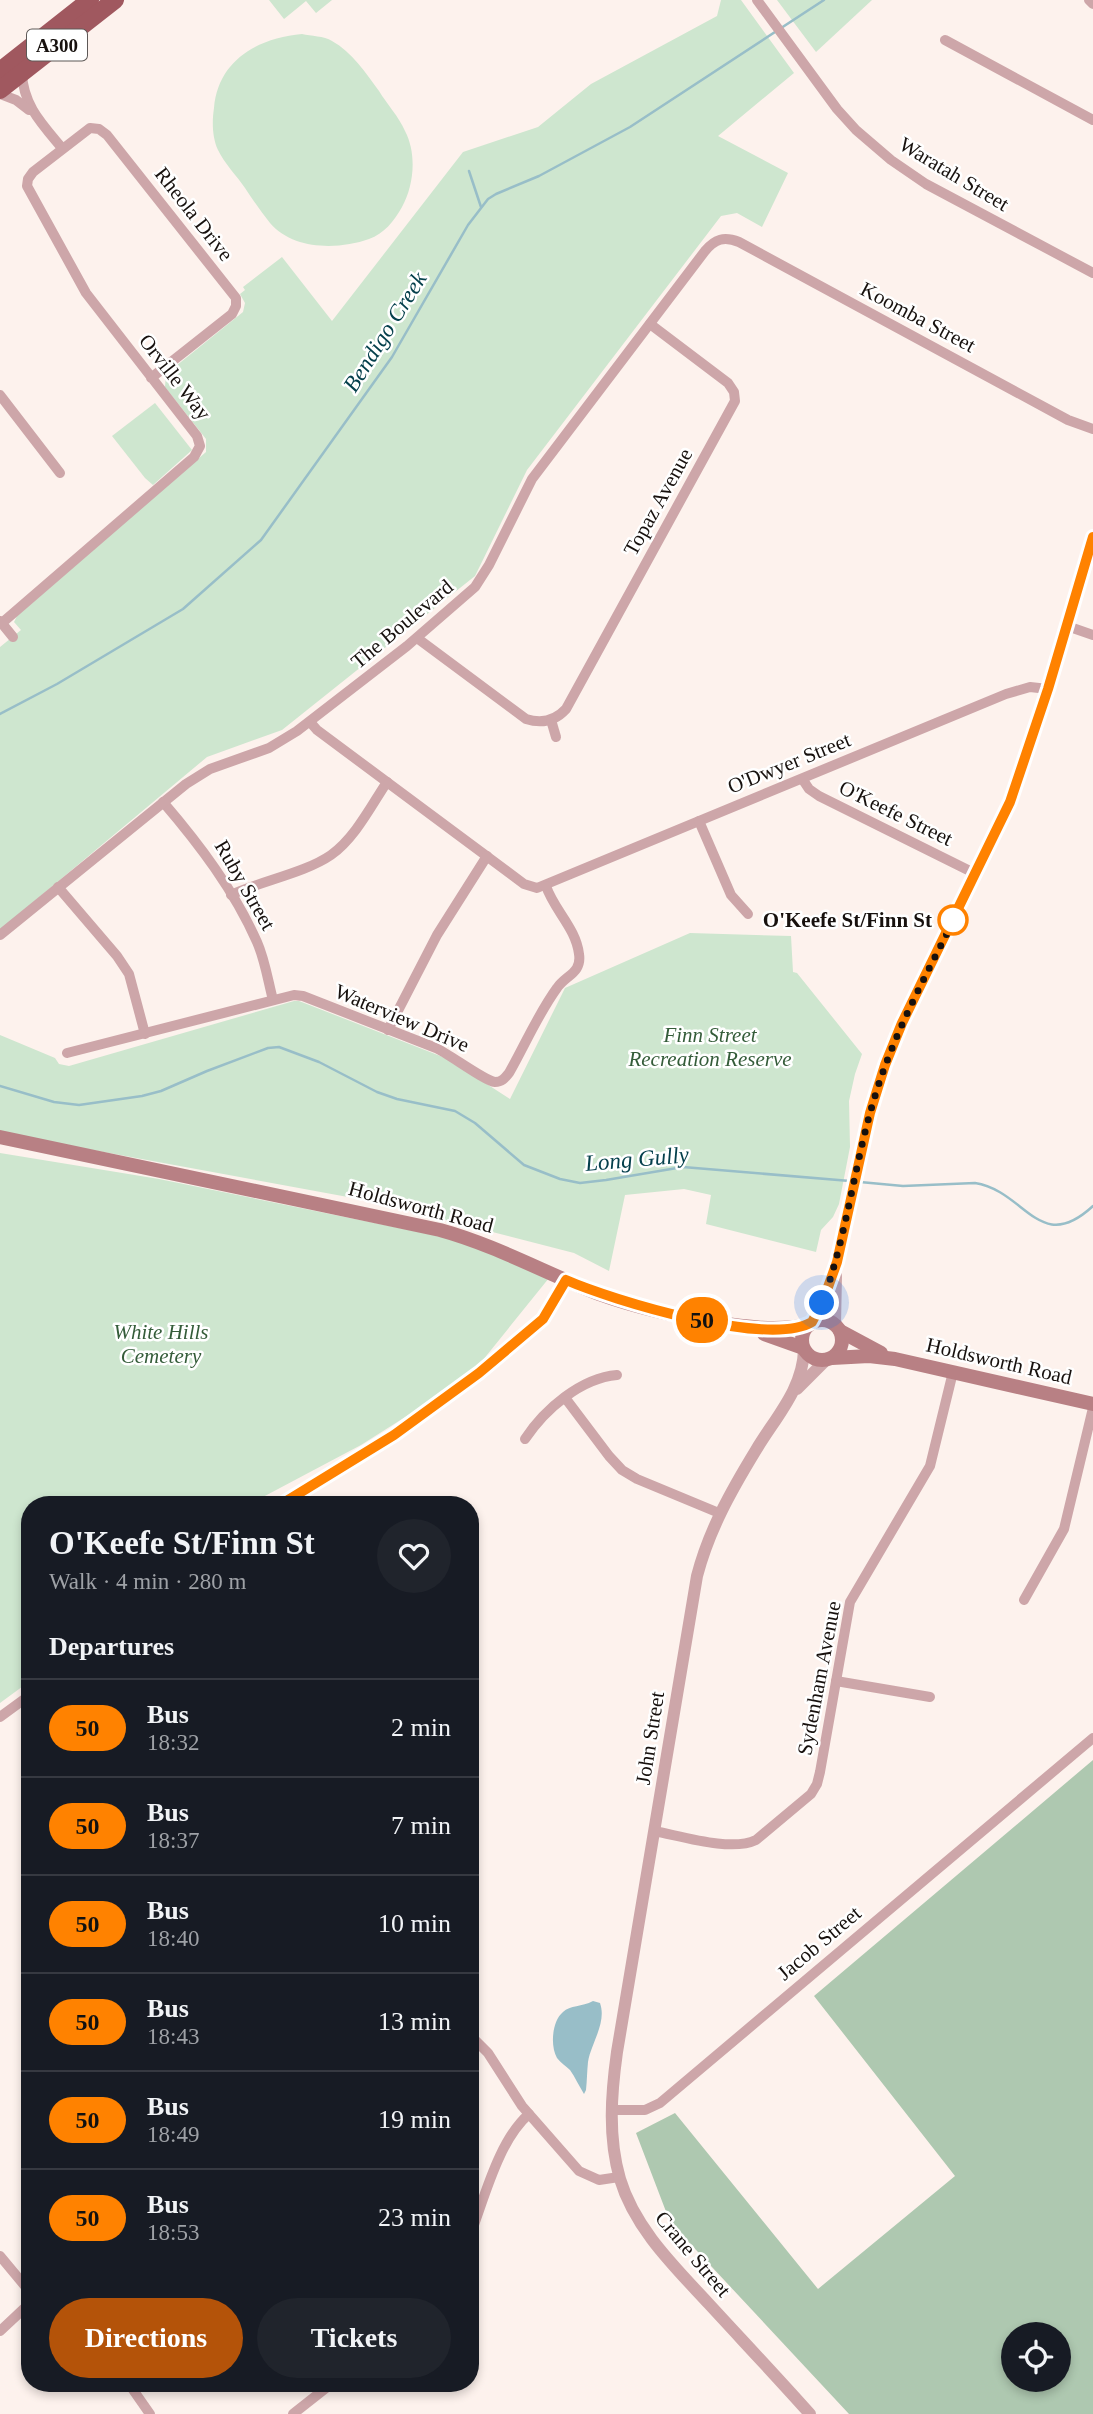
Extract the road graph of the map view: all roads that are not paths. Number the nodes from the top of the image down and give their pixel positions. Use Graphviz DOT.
graph roads {
  1 [pos="90,0"];
  2 [pos="115,0"];
  3 [pos="1089,0"];
  4 [pos="759,2"];
  5 [pos="1093,4"];
  6 [pos="74,32"];
  7 [pos="945,40"];
  8 [pos="1,69"];
  9 [pos="22,73"];
  10 [pos="0,92"];
  11 [pos="35,115"];
  12 [pos="1093,120"];
  13 [pos="62,148"];
  14 [pos="725,238"];
  15 [pos="1093,273"];
  16 [pos="650,324"];
  17 [pos="151,379"];
  18 [pos="0,395"];
  19 [pos="1093,429"];
  20 [pos="60,472"];
  21 [pos="1093,537"];
  22 [pos="1,622"];
  23 [pos="1067,626"];
  24 [pos="1093,635"];
  25 [pos="13,637"];
  26 [pos="417,638"];
  27 [pos="1048,689"];
  28 [pos="551,719"];
  29 [pos="310,722"];
  30 [pos="556,737"];
  31 [pos="803,780"];
  32 [pos="387,782"];
  33 [pos="163,802"];
  34 [pos="699,821"];
  35 [pos="487,856"];
  36 [pos="976,874"];
  37 [pos="546,886"];
  38 [pos="58,887"];
  39 [pos="230,895"];
  40 [pos="748,914"];
  41 [pos="0,936"];
  42 [pos="273,1000"];
  43 [pos="388,1030"];
  44 [pos="145,1034"];
  45 [pos="67,1053"];
  46 [pos="0,1137"];
  47 [pos="0,1144"];
  48 [pos="87,1155"];
  49 [pos="837,1262"];
  50 [pos="566,1280"];
  51 [pos="810,1324"];
  52 [pos="735,1326"];
  53 [pos="838,1328"];
  54 [pos="804,1349"];
  55 [pos="829,1359"];
  56 [pos="895,1359"];
  57 [pos="953,1372"];
  58 [pos="618,1375"];
  59 [pos="792,1395"];
  60 [pos="566,1399"];
  61 [pos="1093,1406"];
  62 [pos="525,1439"];
  63 [pos="295,1496"];
  64 [pos="719,1513"];
  65 [pos="1024,1600"];
  66 [pos="836,1681"];
  67 [pos="930,1697"];
  68 [pos="21,1702"];
  69 [pos="0,1717"];
  70 [pos="1093,1738"];
  71 [pos="654,1830"];
  72 [pos="479,2044"];
  73 [pos="611,2110"];
  74 [pos="528,2114"];
  75 [pos="619,2177"];
  76 [pos="479,2212"];
  77 [pos="0,2256"];
  78 [pos="21,2281"];
  79 [pos="21,2311"];
  80 [pos="0,2331"];
  81 [pos="135,2392"];
  82 [pos="321,2392"];
  83 [pos="150,2414"];
  84 [pos="293,2414"];
  85 [pos="810,2414"];
  1 -- 8 [label="highway, A300"];
  2 -- 6 [label="highway, A300"];
  3 -- 5 [label="street"];
  4 -- 15 [label="street, Waratah Street"];
  6 -- 8 [label="highway"];
  6 -- 9 [label="highway, A300"];
  7 -- 12 [label="street"];
  9 -- 10 [label="highway, A300"];
  9 -- 11 [label="street"];
  10 -- 11 [label="street"];
  11 -- 13 [label="street"];
  13 -- 17 [label="street, Orville Way"];
  13 -- 17 [label="street, Rheola Drive"];
  14 -- 16 [label="street, The Boulevard"];
  14 -- 19 [label="street, Koomba Street"];
  16 -- 26 [label="street, The Boulevard"];
  16 -- 28 [label="street, Topaz Avenue"];
  17 -- 22 [label="street, Orville Way"];
  18 -- 20 [label="street"];
  21 -- 23 [label="street"];
  22 -- 25 [label="street"];
  23 -- 24 [label="street"];
  23 -- 27 [label="street"];
  26 -- 28 [label="street"];
  26 -- 29 [label="street, The Boulevard"];
  27 -- 31 [label="street, O'Dwyer Street"];
  27 -- 36 [label="street"];
  28 -- 30 [label="street"];
  29 -- 32 [label="street"];
  29 -- 33 [label="street, The Boulevard"];
  31 -- 34 [label="street, O'Dwyer Street"];
  31 -- 36 [label="street, O'Keefe Street"];
  32 -- 35 [label="street"];
  32 -- 39 [label="street"];
  33 -- 38 [label="street, The Boulevard"];
  33 -- 39 [label="street, Ruby Street"];
  34 -- 37 [label="street, O'Dwyer Street"];
  34 -- 40 [label="street"];
  35 -- 37 [label="street"];
  35 -- 43 [label="street"];
  36 -- 49 [label="street"];
  37 -- 43 [label="street, Waterview Drive"];
  38 -- 41 [label="street, The Boulevard"];
  38 -- 44 [label="street"];
  39 -- 42 [label="street, Ruby Street"];
  42 -- 43 [label="street, Waterview Drive"];
  42 -- 44 [label="street, Waterview Drive"];
  44 -- 45 [label="street, Waterview Drive"];
  46 -- 48 [label="main road, Holdsworth Road"];
  47 -- 48 [label="main road, Holdsworth Road"];
  48 -- 50 [label="main road, Holdsworth Road"];
  49 -- 51 [label="street"];
  49 -- 53 [label="street"];
  50 -- 52 [label="main road, Holdsworth Road"];
  50 -- 63 [label="street"];
  51 -- 52 [label="main road, Holdsworth Road"];
  51 -- 53 [label="main road"];
  51 -- 54 [label="main road"];
  52 -- 54 [label="main road, Holdsworth Road"];
  53 -- 55 [label="main road"];
  53 -- 56 [label="main road, Holdsworth Road"];
  54 -- 55 [label="main road"];
  54 -- 59 [label="street, John Street"];
  55 -- 56 [label="main road, Holdsworth Road"];
  55 -- 59 [label="street, John Street"];
  56 -- 57 [label="main road, Holdsworth Road"];
  57 -- 61 [label="main road, Holdsworth Road"];
  57 -- 66 [label="street, Sydenham Avenue"];
  58 -- 60 [label="street"];
  59 -- 64 [label="street, John Street"];
  60 -- 62 [label="street"];
  60 -- 64 [label="street"];
  61 -- 65 [label="street"];
  64 -- 71 [label="street, John Street"];
  66 -- 67 [label="street"];
  66 -- 71 [label="street, Sydenham Avenue"];
  68 -- 69 [label="street"];
  70 -- 73 [label="street, Jacob Street"];
  71 -- 73 [label="street, John Street"];
  72 -- 74 [label="street"];
  73 -- 75 [label="street"];
  74 -- 75 [label="street"];
  74 -- 76 [label="street"];
  75 -- 85 [label="street, Crane Street"];
  77 -- 78 [label="street"];
  79 -- 80 [label="street"];
  81 -- 83 [label="street"];
  82 -- 84 [label="street"];
}
